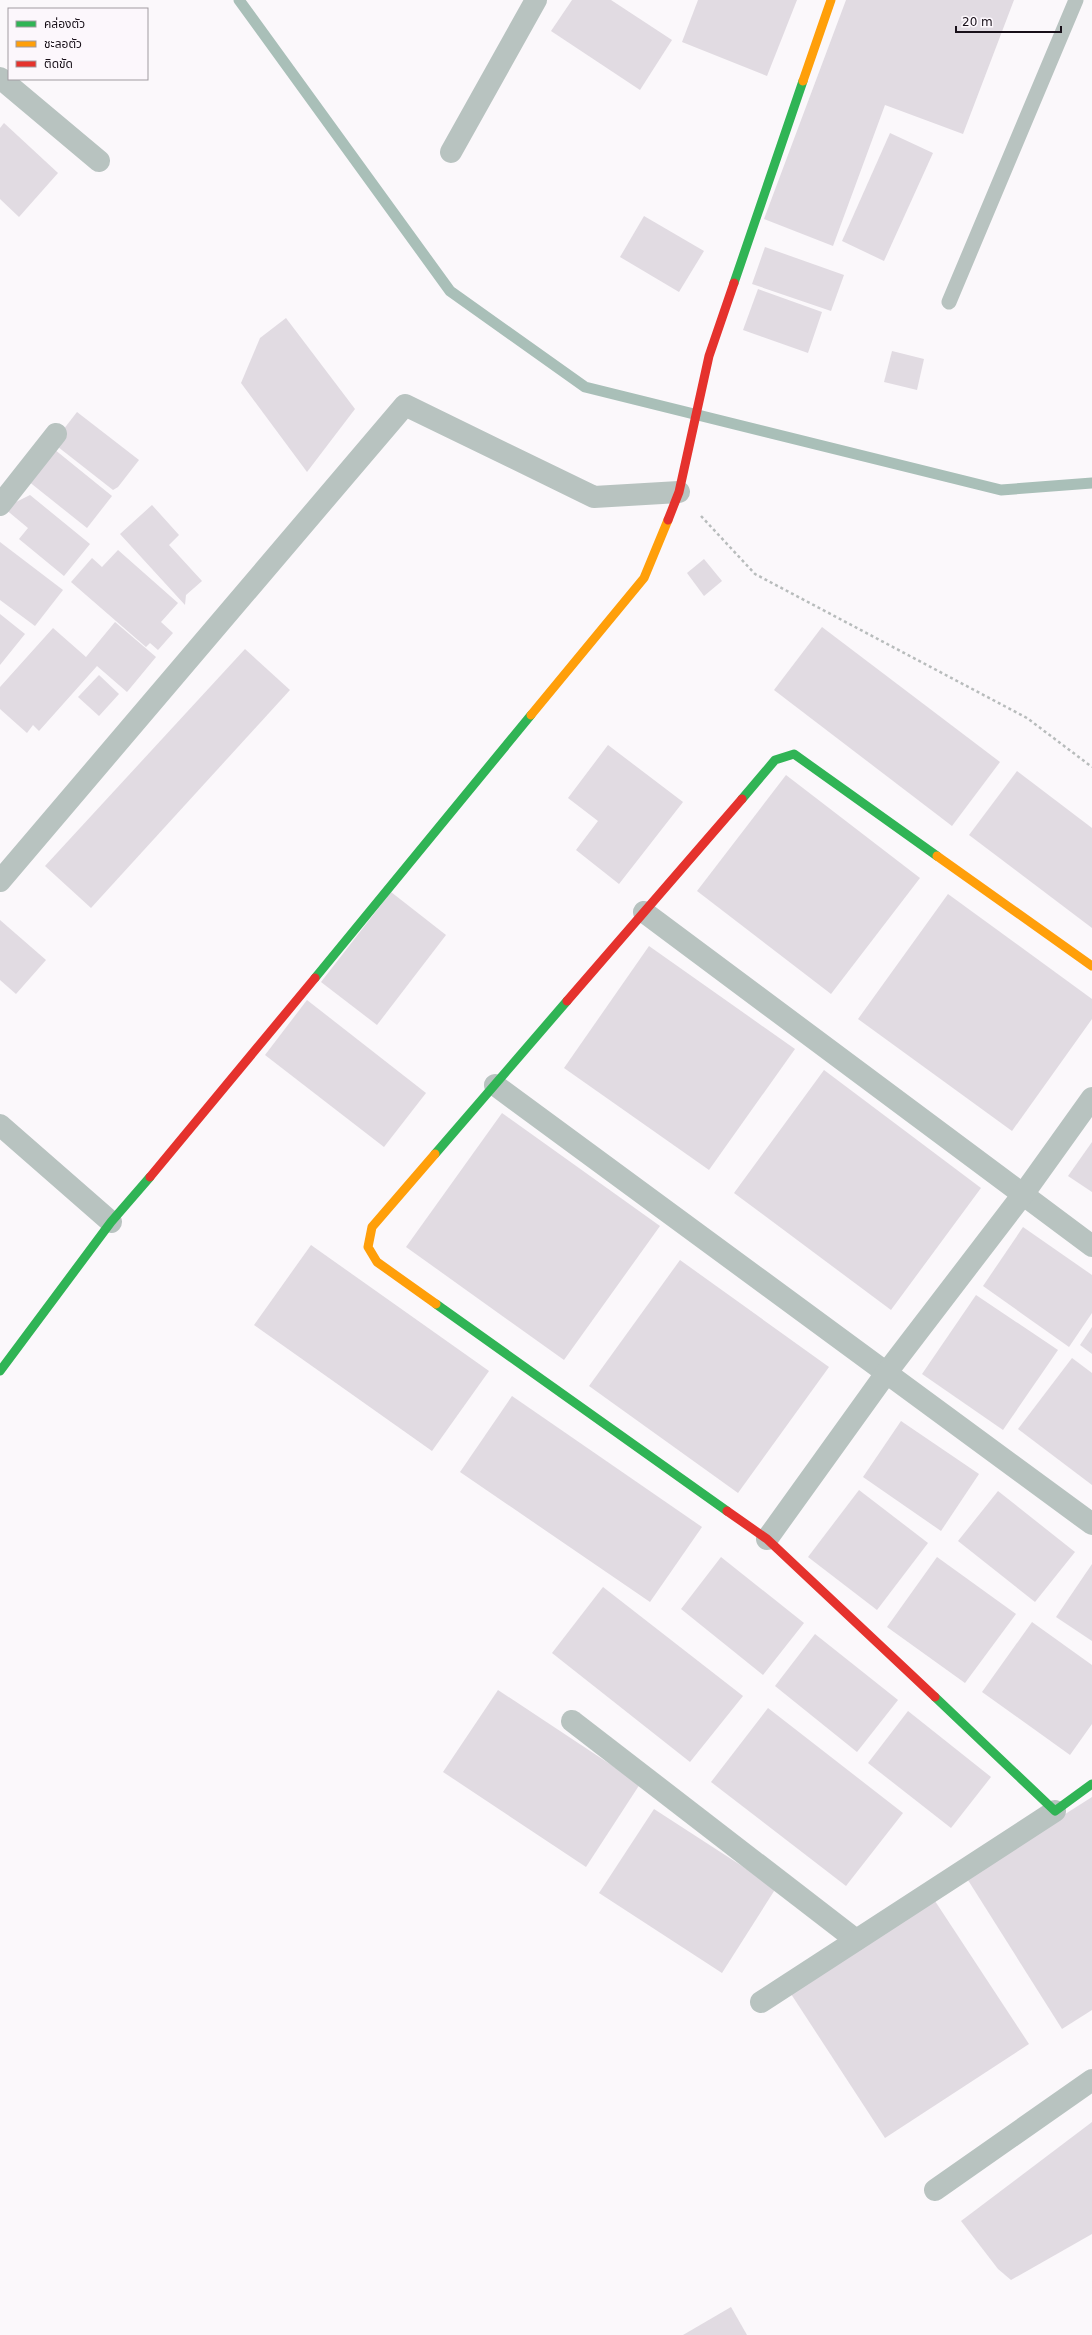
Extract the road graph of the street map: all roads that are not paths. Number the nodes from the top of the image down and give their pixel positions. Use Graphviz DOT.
graph roads {
  1 [pos="536,0"];
  2 [pos="831,0"];
  3 [pos="1076,0"];
  4 [pos="0,78"];
  5 [pos="451,152"];
  6 [pos="99,161"];
  7 [pos="949,302"];
  8 [pos="56,434"];
  9 [pos="679,492"];
  10 [pos="0,504"];
  11 [pos="0,880"];
  12 [pos="644,912"];
  13 [pos="1092,966"];
  14 [pos="495,1085"];
  15 [pos="1092,1098"];
  16 [pos="0,1125"];
  17 [pos="1024,1193"];
  18 [pos="111,1222"];
  19 [pos="1092,1246"];
  20 [pos="0,1370"];
  21 [pos="887,1372"];
  22 [pos="1092,1524"];
  23 [pos="767,1539"];
  24 [pos="572,1721"];
  25 [pos="1092,1784"];
  26 [pos="1055,1811"];
  27 [pos="856,1940"];
  28 [pos="761,2002"];
  29 [pos="1092,2080"];
  30 [pos="935,2190"];
  1 -- 5 [label="street"];
  2 -- 9 [label="street"];
  3 -- 7 [label="lane"];
  4 -- 6 [label="street"];
  8 -- 10 [label="street"];
  9 -- 11 [label="street"];
  9 -- 18 [label="street"];
  12 -- 13 [label="street"];
  12 -- 14 [label="street"];
  12 -- 17 [label="street"];
  14 -- 21 [label="street"];
  14 -- 23 [label="street"];
  15 -- 17 [label="street"];
  16 -- 18 [label="street"];
  17 -- 19 [label="street"];
  17 -- 21 [label="street"];
  18 -- 20 [label="street"];
  21 -- 22 [label="street"];
  21 -- 23 [label="street"];
  23 -- 26 [label="street"];
  24 -- 27 [label="street"];
  25 -- 26 [label="street"];
  26 -- 27 [label="street"];
  27 -- 28 [label="street"];
  29 -- 30 [label="street"];
}
